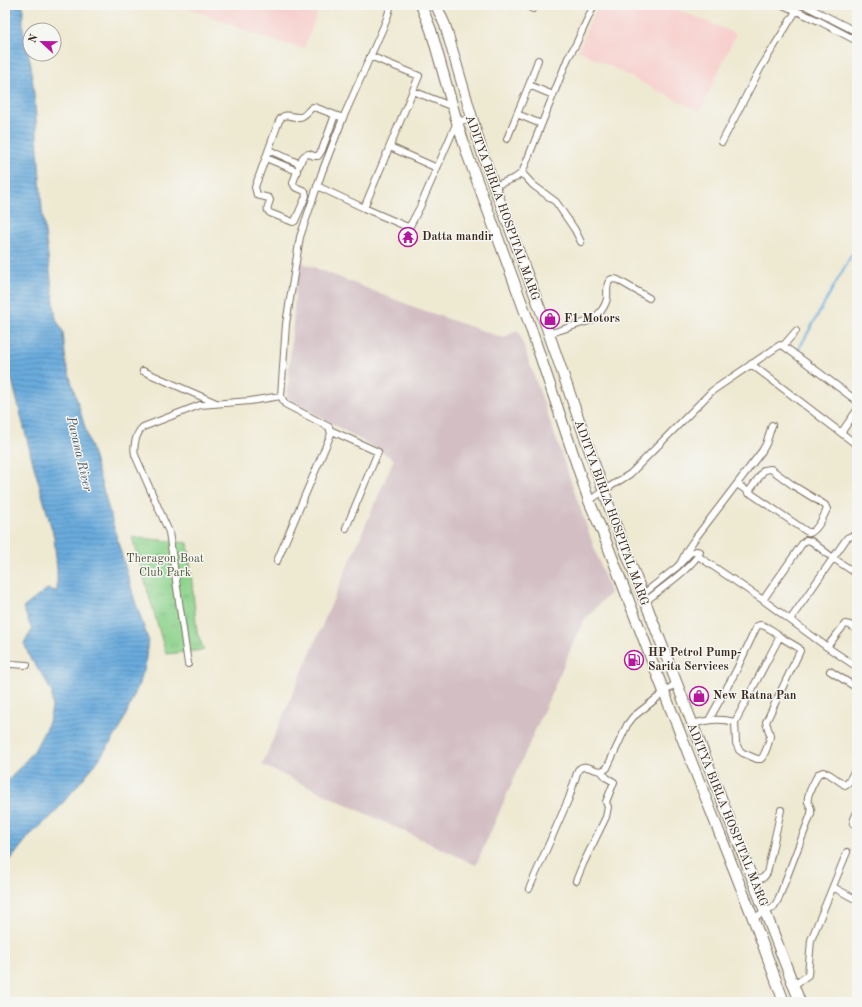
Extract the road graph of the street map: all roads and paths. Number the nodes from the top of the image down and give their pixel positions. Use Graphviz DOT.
graph roads {
  1 [pos="391,5"];
  2 [pos="421,5"];
  3 [pos="436,5"];
  4 [pos="525,5"];
  5 [pos="537,5"];
  6 [pos="594,5"];
  7 [pos="804,5"];
  8 [pos="787,6"];
  9 [pos="796,11"];
  10 [pos="857,32"];
  11 [pos="857,41"];
  12 [pos="370,56"];
  13 [pos="538,60"];
  14 [pos="529,85"];
  15 [pos="413,91"];
  16 [pos="553,95"];
  17 [pos="453,107"];
  18 [pos="517,114"];
  19 [pos="335,115"];
  20 [pos="343,118"];
  21 [pos="472,118"];
  22 [pos="457,122"];
  23 [pos="541,124"];
  24 [pos="507,139"];
  25 [pos="722,142"];
  26 [pos="390,147"];
  27 [pos="269,150"];
  28 [pos="266,158"];
  29 [pos="300,164"];
  30 [pos="437,168"];
  31 [pos="297,171"];
  32 [pos="522,173"];
  33 [pos="317,186"];
  34 [pos="494,186"];
  35 [pos="364,208"];
  36 [pos="581,242"];
  37 [pos="650,298"];
  38 [pos="542,314"];
  39 [pos="528,320"];
  40 [pos="796,331"];
  41 [pos="548,334"];
  42 [pos="783,346"];
  43 [pos="751,364"];
  44 [pos="142,371"];
  45 [pos="280,396"];
  46 [pos="857,402"];
  47 [pos="218,404"];
  48 [pos="857,410"];
  49 [pos="576,414"];
  50 [pos="562,420"];
  51 [pos="772,425"];
  52 [pos="330,430"];
  53 [pos="841,433"];
  54 [pos="857,444"];
  55 [pos="736,484"];
  56 [pos="603,491"];
  57 [pos="748,493"];
  58 [pos="590,501"];
  59 [pos="346,528"];
  60 [pos="857,536"];
  61 [pos="698,556"];
  62 [pos="833,558"];
  63 [pos="277,561"];
  64 [pos="681,562"];
  65 [pos="687,568"];
  66 [pos="857,574"];
  67 [pos="643,598"];
  68 [pos="763,600"];
  69 [pos="790,620"];
  70 [pos="857,630"];
  71 [pos="782,638"];
  72 [pos="827,647"];
  73 [pos="5,661"];
  74 [pos="188,664"];
  75 [pos="27,665"];
  76 [pos="857,667"];
  77 [pos="830,671"];
  78 [pos="676,683"];
  79 [pos="857,688"];
  80 [pos="664,692"];
  81 [pos="709,720"];
  82 [pos="735,722"];
  83 [pos="692,724"];
  84 [pos="857,766"];
  85 [pos="601,771"];
  86 [pos="781,810"];
  87 [pos="857,812"];
  88 [pos="857,826"];
  89 [pos="847,852"];
  90 [pos="576,881"];
  91 [pos="753,883"];
  92 [pos="833,886"];
  93 [pos="530,889"];
  94 [pos="857,900"];
  95 [pos="765,912"];
  96 [pos="753,918"];
  97 [pos="794,986"];
  98 [pos="784,1002"];
  99 [pos="800,1002"];
  1 -- 12 [label="street"];
  2 -- 17 [label="main road, ADITYA BIRLA HOSPITAL MARG"];
  3 -- 21 [label="main road, ADITYA BIRLA HOSPITAL MARG"];
  4 -- 5 [label="street"];
  6 -- 16 [label="street"];
  7 -- 10 [label="street"];
  8 -- 9 [label="street"];
  9 -- 11 [label="street"];
  9 -- 25 [label="street"];
  12 -- 15 [label="street"];
  12 -- 20 [label="street"];
  13 -- 14 [label="street"];
  14 -- 16 [label="street"];
  14 -- 18 [label="street"];
  15 -- 17 [label="street"];
  15 -- 26 [label="street"];
  16 -- 23 [label="street"];
  17 -- 22 [label="main road, ADITYA BIRLA HOSPITAL MARG"];
  18 -- 23 [label="street"];
  18 -- 24 [label="street"];
  19 -- 20 [label="street"];
  19 -- 27 [label="street"];
  19 -- 29 [label="street"];
  20 -- 33 [label="street"];
  21 -- 22 [label="street"];
  21 -- 34 [label="main road, ADITYA BIRLA HOSPITAL MARG"];
  22 -- 30 [label="street"];
  22 -- 39 [label="main road, ADITYA BIRLA HOSPITAL MARG"];
  23 -- 32 [label="street"];
  26 -- 30 [label="street"];
  26 -- 35 [label="street"];
  27 -- 28 [label="street"];
  27 -- 29 [label="street"];
  28 -- 31 [label="street"];
  28 -- 31 [label="street"];
  29 -- 31 [label="street"];
  30 -- 35 [label="street"];
  32 -- 34 [label="street"];
  32 -- 36 [label="street"];
  33 -- 35 [label="street"];
  33 -- 45 [label="street"];
  34 -- 38 [label="main road, ADITYA BIRLA HOSPITAL MARG"];
  37 -- 41 [label="street"];
  38 -- 39 [label="main road"];
  38 -- 41 [label="main road, ADITYA BIRLA HOSPITAL MARG"];
  39 -- 50 [label="main road, ADITYA BIRLA HOSPITAL MARG"];
  40 -- 42 [label="street"];
  41 -- 49 [label="main road, ADITYA BIRLA HOSPITAL MARG"];
  42 -- 43 [label="street"];
  42 -- 46 [label="street"];
  43 -- 53 [label="street"];
  43 -- 56 [label="street"];
  44 -- 47 [label="street"];
  45 -- 47 [label="street"];
  45 -- 52 [label="street"];
  47 -- 74 [label="street"];
  48 -- 53 [label="street"];
  49 -- 50 [label="main road"];
  49 -- 56 [label="main road, ADITYA BIRLA HOSPITAL MARG"];
  50 -- 58 [label="main road, ADITYA BIRLA HOSPITAL MARG"];
  51 -- 55 [label="street"];
  52 -- 59 [label="street"];
  52 -- 63 [label="street"];
  53 -- 54 [label="street"];
  55 -- 57 [label="street"];
  55 -- 64 [label="street"];
  56 -- 58 [label="street"];
  56 -- 67 [label="main road, ADITYA BIRLA HOSPITAL MARG"];
  57 -- 57 [label="street"];
  58 -- 80 [label="main road, ADITYA BIRLA HOSPITAL MARG"];
  60 -- 62 [label="street"];
  61 -- 64 [label="street"];
  61 -- 65 [label="street"];
  61 -- 68 [label="street"];
  62 -- 66 [label="street"];
  62 -- 68 [label="street"];
  62 -- 69 [label="street"];
  64 -- 65 [label="street"];
  64 -- 67 [label="street"];
  65 -- 67 [label="street"];
  67 -- 78 [label="main road, ADITYA BIRLA HOSPITAL MARG"];
  68 -- 69 [label="street"];
  69 -- 72 [label="street"];
  70 -- 72 [label="street"];
  71 -- 82 [label="street"];
  72 -- 76 [label="street"];
  73 -- 75 [label="street"];
  77 -- 79 [label="street"];
  78 -- 80 [label="street"];
  78 -- 83 [label="main road, ADITYA BIRLA HOSPITAL MARG"];
  80 -- 85 [label="street"];
  80 -- 96 [label="main road, ADITYA BIRLA HOSPITAL MARG"];
  81 -- 82 [label="street"];
  81 -- 82 [label="street"];
  81 -- 83 [label="street"];
  83 -- 91 [label="main road, ADITYA BIRLA HOSPITAL MARG"];
  84 -- 95 [label="street"];
  85 -- 90 [label="street"];
  85 -- 93 [label="street"];
  86 -- 91 [label="street"];
  87 -- 88 [label="street"];
  89 -- 92 [label="street"];
  91 -- 95 [label="main road, ADITYA BIRLA HOSPITAL MARG"];
  92 -- 94 [label="street"];
  92 -- 97 [label="street"];
  95 -- 96 [label="street"];
  95 -- 97 [label="main road, ADITYA BIRLA HOSPITAL MARG"];
  96 -- 98 [label="main road, ADITYA BIRLA HOSPITAL MARG"];
  97 -- 99 [label="main road, ADITYA BIRLA HOSPITAL MARG"];
}
